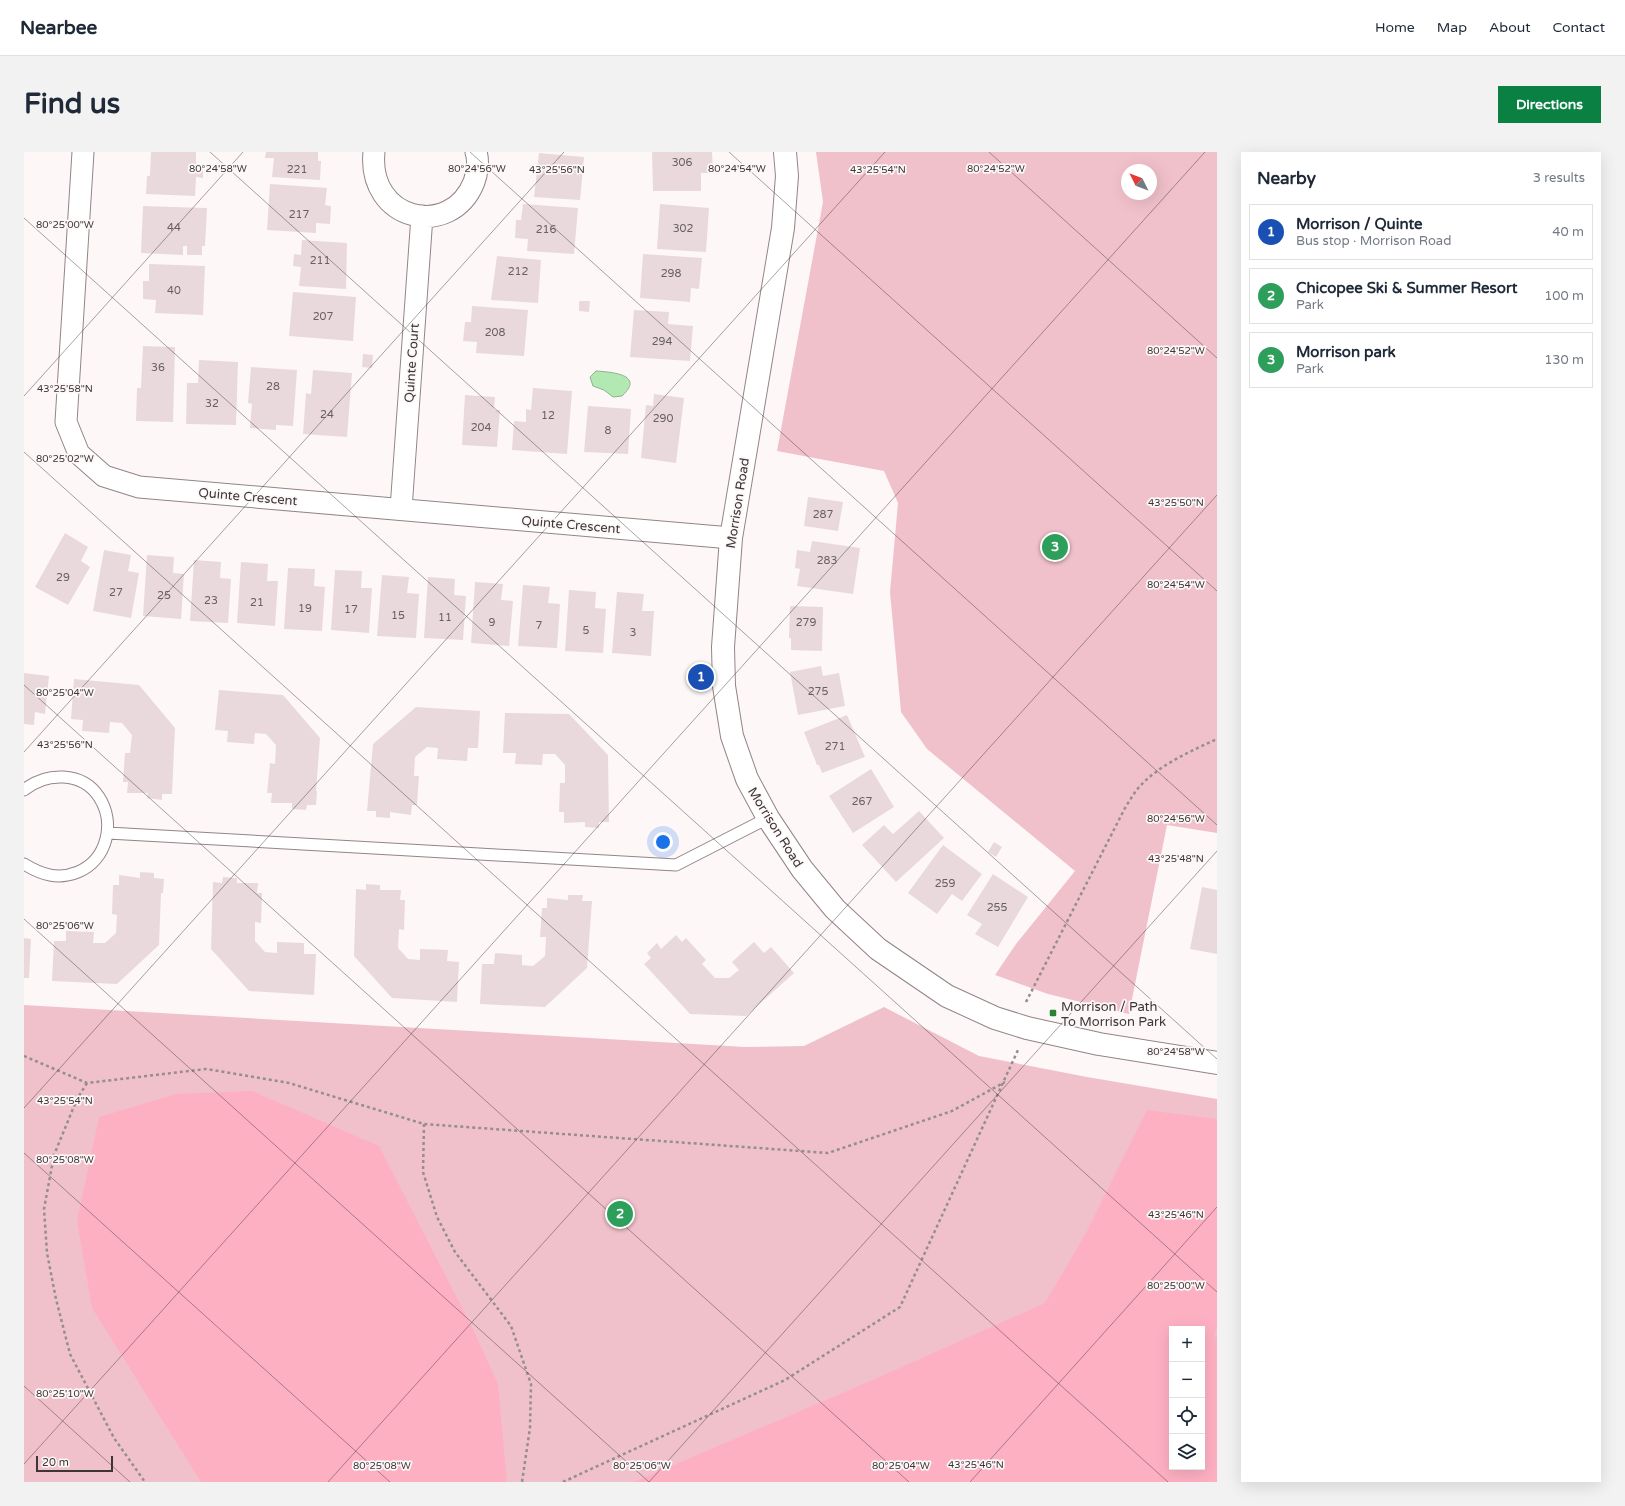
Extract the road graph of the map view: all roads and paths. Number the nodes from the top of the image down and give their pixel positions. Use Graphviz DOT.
graph roads {
  1 [pos="83,152"];
  2 [pos="374,152"];
  3 [pos="476,152"];
  4 [pos="785,152"];
  5 [pos="422,216"];
  6 [pos="401,509"];
  7 [pos="731,538"];
  8 [pos="1217,739"];
  9 [pos="24,790"];
  10 [pos="768,818"];
  11 [pos="108,833"];
  12 [pos="24,864"];
  13 [pos="1025,1004"];
  14 [pos="1020,1045"];
  15 [pos="24,1056"];
  16 [pos="1217,1063"];
  17 [pos="1005,1082"];
  18 [pos="87,1083"];
  19 [pos="424,1124"];
  20 [pos="146,1482"];
  21 [pos="522,1482"];
  22 [pos="563,1482"];
  1 -- 6 [label="street, Quinte Crescent"];
  2 -- 5 [label="street"];
  3 -- 5 [label="street"];
  4 -- 7 [label="street, Morrison Road"];
  5 -- 6 [label="street, Quinte Court"];
  6 -- 7 [label="street, Quinte Crescent"];
  7 -- 10 [label="street, Morrison Road"];
  8 -- 13 [label="path"];
  9 -- 11 [label="lane"];
  10 -- 11 [label="lane"];
  10 -- 16 [label="street, Morrison Road"];
  11 -- 12 [label="lane"];
  14 -- 17 [label="path"];
  15 -- 18 [label="path"];
  17 -- 19 [label="path"];
  17 -- 22 [label="path"];
  18 -- 19 [label="path"];
  18 -- 20 [label="path"];
  19 -- 21 [label="path"];
}
